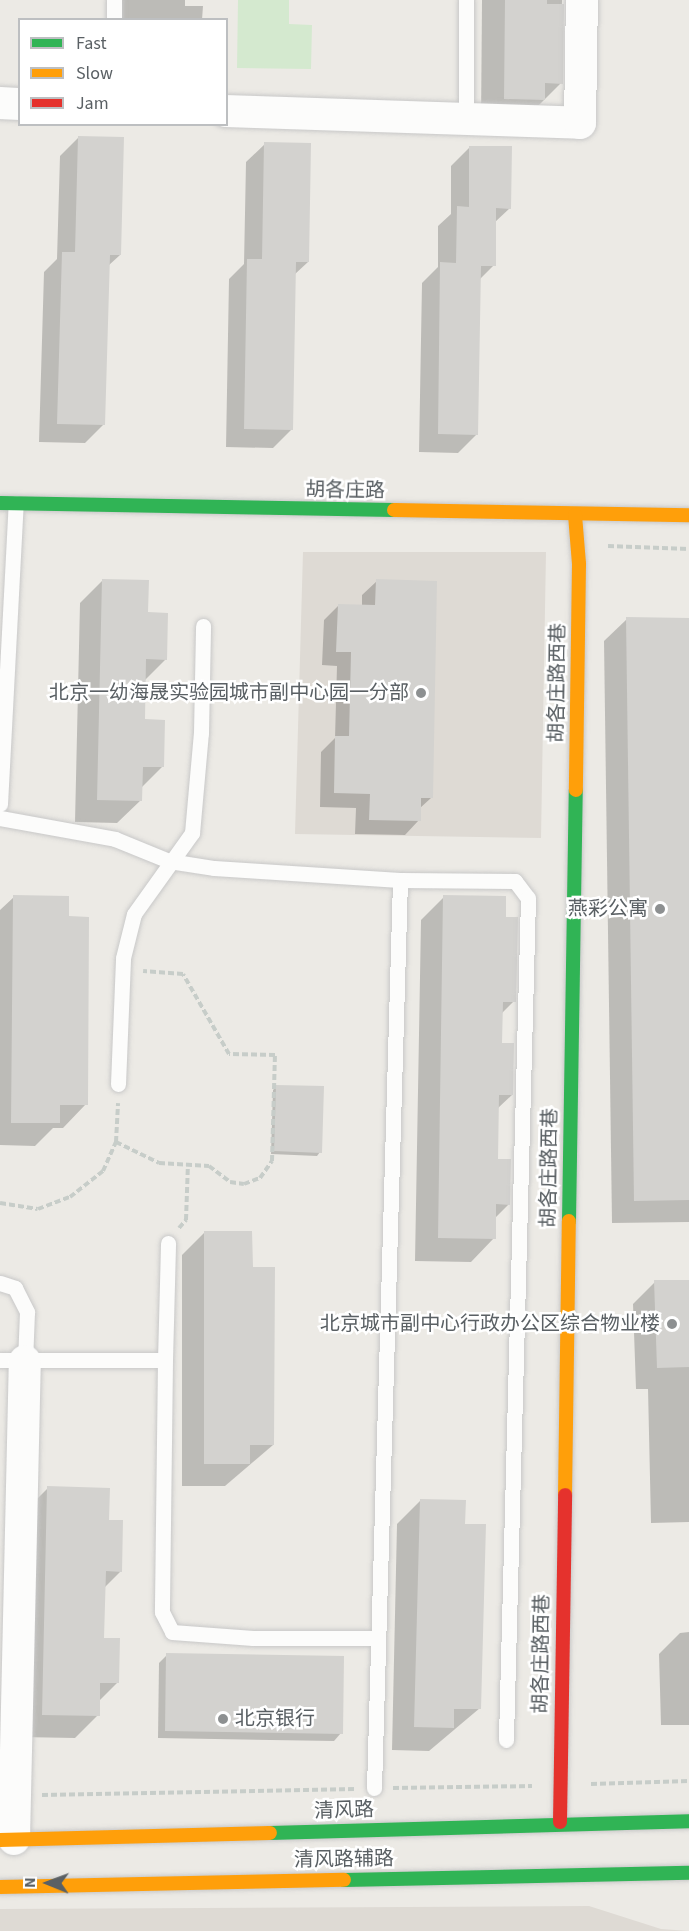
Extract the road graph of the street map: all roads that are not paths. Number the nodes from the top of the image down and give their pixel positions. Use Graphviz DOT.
graph roads {
  1 [pos="114,0"];
  2 [pos="466,0"];
  3 [pos="582,0"];
  4 [pos="114,18"];
  5 [pos="0,103"];
  6 [pos="18,104"];
  7 [pos="228,111"];
  8 [pos="466,119"];
  9 [pos="0,503"];
  10 [pos="16,503"];
  11 [pos="689,515"];
  12 [pos="575,516"];
  13 [pos="203,626"];
  14 [pos="0,804"];
  15 [pos="0,818"];
  16 [pos="169,861"];
  17 [pos="400,880"];
  18 [pos="118,1083"];
  19 [pos="168,1242"];
  20 [pos="0,1283"];
  21 [pos="165,1360"];
  22 [pos="12,1361"];
  23 [pos="8,1629"];
  24 [pos="378,1638"];
  25 [pos="506,1740"];
  26 [pos="374,1788"];
  27 [pos="689,1821"];
  28 [pos="560,1822"];
  29 [pos="7,1839"];
  30 [pos="689,1873"];
  31 [pos="0,1887"];
  1 -- 4 [label="lane"];
  2 -- 8 [label="lane"];
  3 -- 8 [label="street"];
  5 -- 6 [label="street"];
  7 -- 8 [label="street"];
  9 -- 10 [label="street, 胡各庄路"];
  10 -- 12 [label="street, 胡各庄路"];
  10 -- 14 [label="lane"];
  11 -- 12 [label="street, 胡各庄路"];
  12 -- 28 [label="street, 胡各庄路西巷"];
  13 -- 16 [label="lane"];
  15 -- 16 [label="lane"];
  16 -- 17 [label="lane"];
  16 -- 18 [label="lane"];
  17 -- 24 [label="lane"];
  17 -- 25 [label="lane"];
  19 -- 21 [label="lane"];
  20 -- 22 [label="lane"];
  21 -- 22 [label="lane"];
  21 -- 24 [label="lane"];
  22 -- 23 [label="street"];
  23 -- 29 [label="street"];
  24 -- 26 [label="lane"];
  27 -- 28 [label="street, 清风路"];
  28 -- 29 [label="street, 清风路"];
  30 -- 31 [label="street, 清风路辅路"];
}
